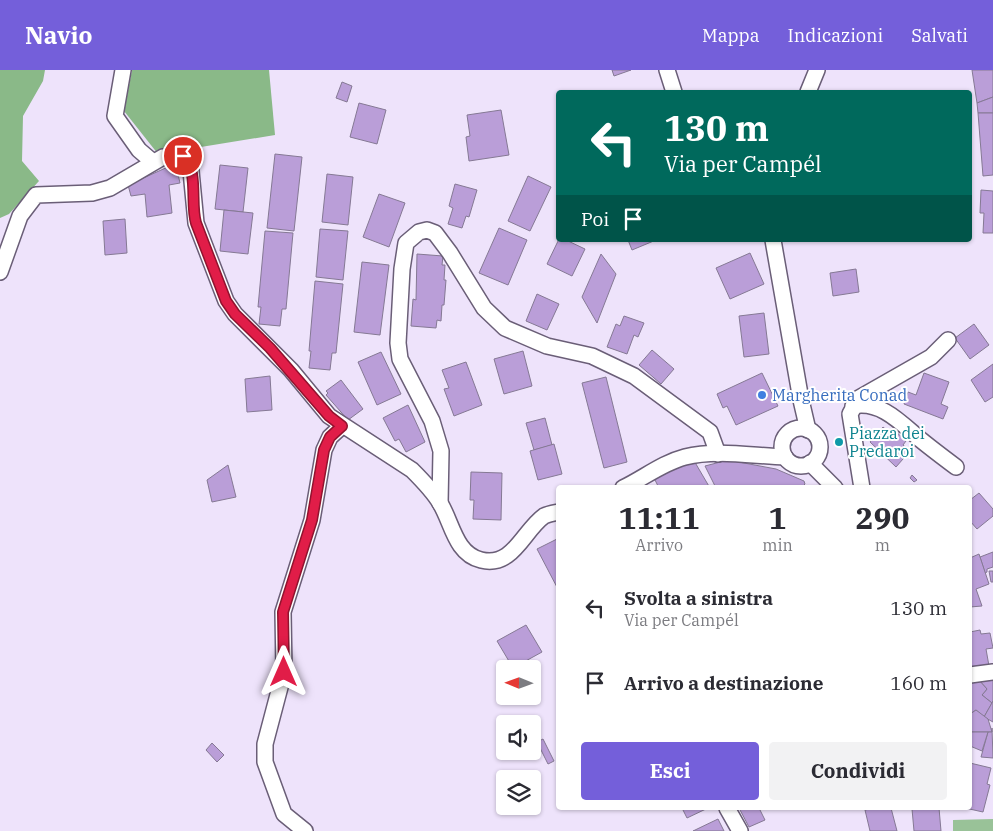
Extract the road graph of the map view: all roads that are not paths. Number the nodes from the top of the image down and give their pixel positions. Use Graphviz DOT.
graph roads {
  1 [pos="123,70"];
  2 [pos="667,70"];
  3 [pos="817,70"];
  4 [pos="673,90"];
  5 [pos="809,90"];
  6 [pos="153,162"];
  7 [pos="773,242"];
  8 [pos="0,272"];
  9 [pos="948,340"];
  10 [pos="853,406"];
  11 [pos="342,426"];
  12 [pos="808,430"];
  13 [pos="718,454"];
  14 [pos="785,457"];
  15 [pos="810,463"];
  16 [pos="956,467"];
  17 [pos="628,485"];
  18 [pos="832,485"];
  19 [pos="862,485"];
  20 [pos="440,503"];
  21 [pos="556,513"];
  22 [pos="993,672"];
  23 [pos="972,675"];
  24 [pos="728,810"];
  25 [pos="304,831"];
  26 [pos="740,831"];
  1 -- 6 [label="street"];
  2 -- 4 [label="street"];
  3 -- 5 [label="street"];
  6 -- 8 [label="street"];
  6 -- 11 [label="street"];
  7 -- 12 [label="street"];
  9 -- 10 [label="street"];
  10 -- 16 [label="street"];
  10 -- 19 [label="street"];
  11 -- 20 [label="street"];
  11 -- 25 [label="street"];
  12 -- 14 [label="street"];
  12 -- 15 [label="street"];
  13 -- 14 [label="street"];
  13 -- 17 [label="street"];
  13 -- 20 [label="street"];
  14 -- 15 [label="street"];
  15 -- 18 [label="street"];
  20 -- 21 [label="street"];
  22 -- 23 [label="street"];
  24 -- 26 [label="street"];
}
